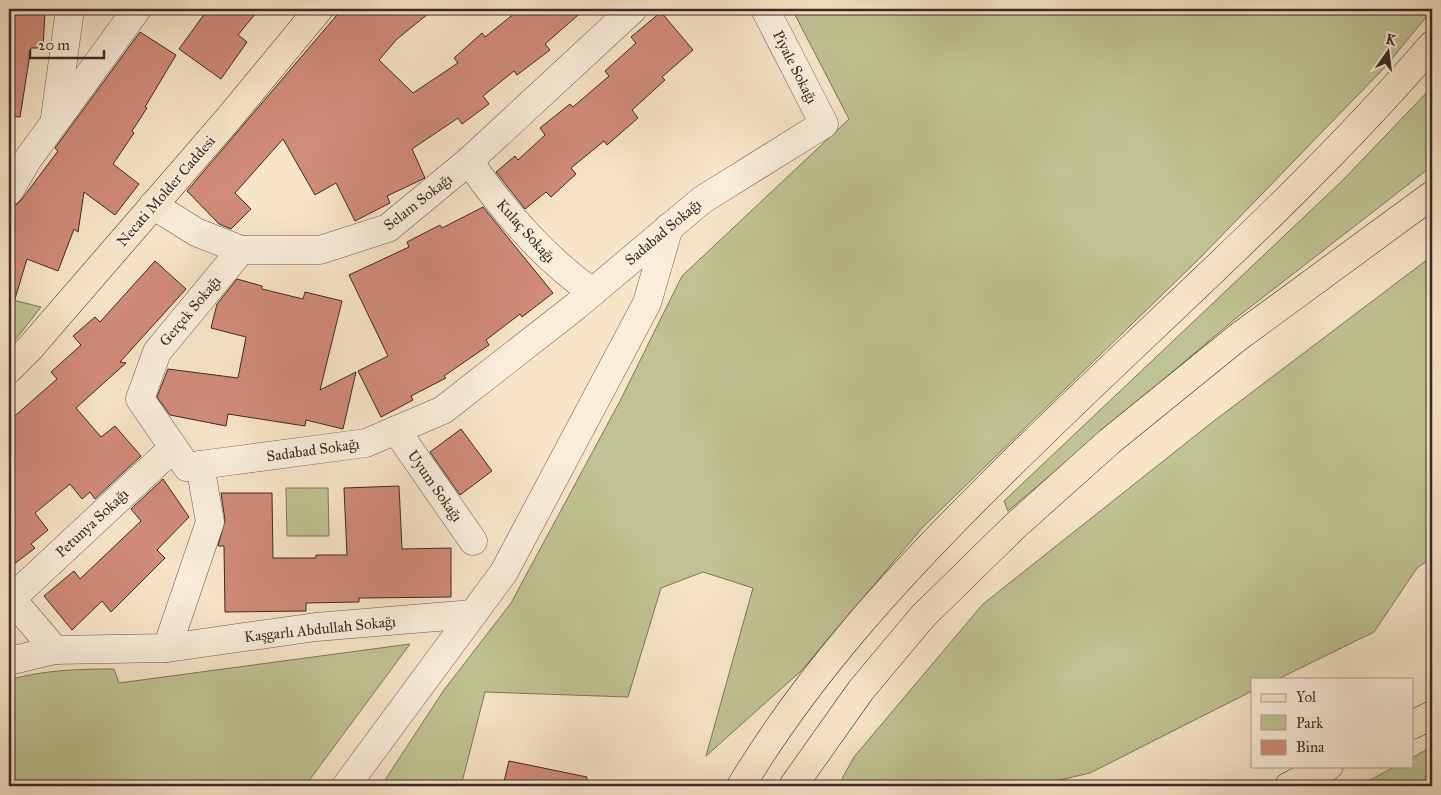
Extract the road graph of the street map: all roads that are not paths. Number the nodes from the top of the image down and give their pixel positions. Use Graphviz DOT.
graph roads {
  1 [pos="70,9"];
  2 [pos="137,9"];
  3 [pos="319,9"];
  4 [pos="633,9"];
  5 [pos="765,9"];
  6 [pos="1432,45"];
  7 [pos="54,122"];
  8 [pos="824,124"];
  9 [pos="469,161"];
  10 [pos="9,191"];
  11 [pos="1432,195"];
  12 [pos="154,205"];
  13 [pos="669,228"];
  14 [pos="241,250"];
  15 [pos="592,292"];
  16 [pos="9,369"];
  17 [pos="396,430"];
  18 [pos="173,448"];
  19 [pos="200,465"];
  20 [pos="473,541"];
  21 [pos="10,598"];
  22 [pos="473,614"];
  23 [pos="167,648"];
  24 [pos="55,650"];
  25 [pos="9,661"];
  26 [pos="1432,715"];
  27 [pos="1414,724"];
  28 [pos="1325,768"];
  29 [pos="346,786"];
  30 [pos="741,786"];
  31 [pos="793,786"];
  32 [pos="1289,786"];
  1 -- 7 [label="street"];
  2 -- 7 [label="street"];
  3 -- 12 [label="main road, Necati Molder Caddesi"];
  4 -- 9 [label="street, Selam Sokağı"];
  5 -- 8 [label="street, Piyale Sokağı"];
  6 -- 30 [label="main road"];
  7 -- 10 [label="street"];
  8 -- 13 [label="street, Sadabad Sokağı"];
  9 -- 14 [label="street, Selam Sokağı"];
  9 -- 15 [label="street, Kulaç Sokağı"];
  11 -- 31 [label="main road"];
  12 -- 14 [label="street, Selam Sokağı"];
  12 -- 16 [label="main road, Necati Molder Caddesi"];
  13 -- 15 [label="street, Sadabad Sokağı"];
  13 -- 22 [label="street"];
  14 -- 18 [label="street, Gerçek Sokağı"];
  15 -- 17 [label="street, Sadabad Sokağı"];
  17 -- 19 [label="street, Sadabad Sokağı"];
  17 -- 20 [label="street, Uyum Sokağı"];
  18 -- 19 [label="street, Gerçek Sokağı"];
  18 -- 21 [label="street, Petunya Sokağı"];
  19 -- 23 [label="street"];
  21 -- 24 [label="street"];
  22 -- 23 [label="street, Kaşgarlı Abdullah Sokağı"];
  22 -- 29 [label="street"];
  23 -- 24 [label="street"];
  24 -- 25 [label="street"];
  26 -- 27 [label="main road"];
  28 -- 32 [label="main road"];
}
